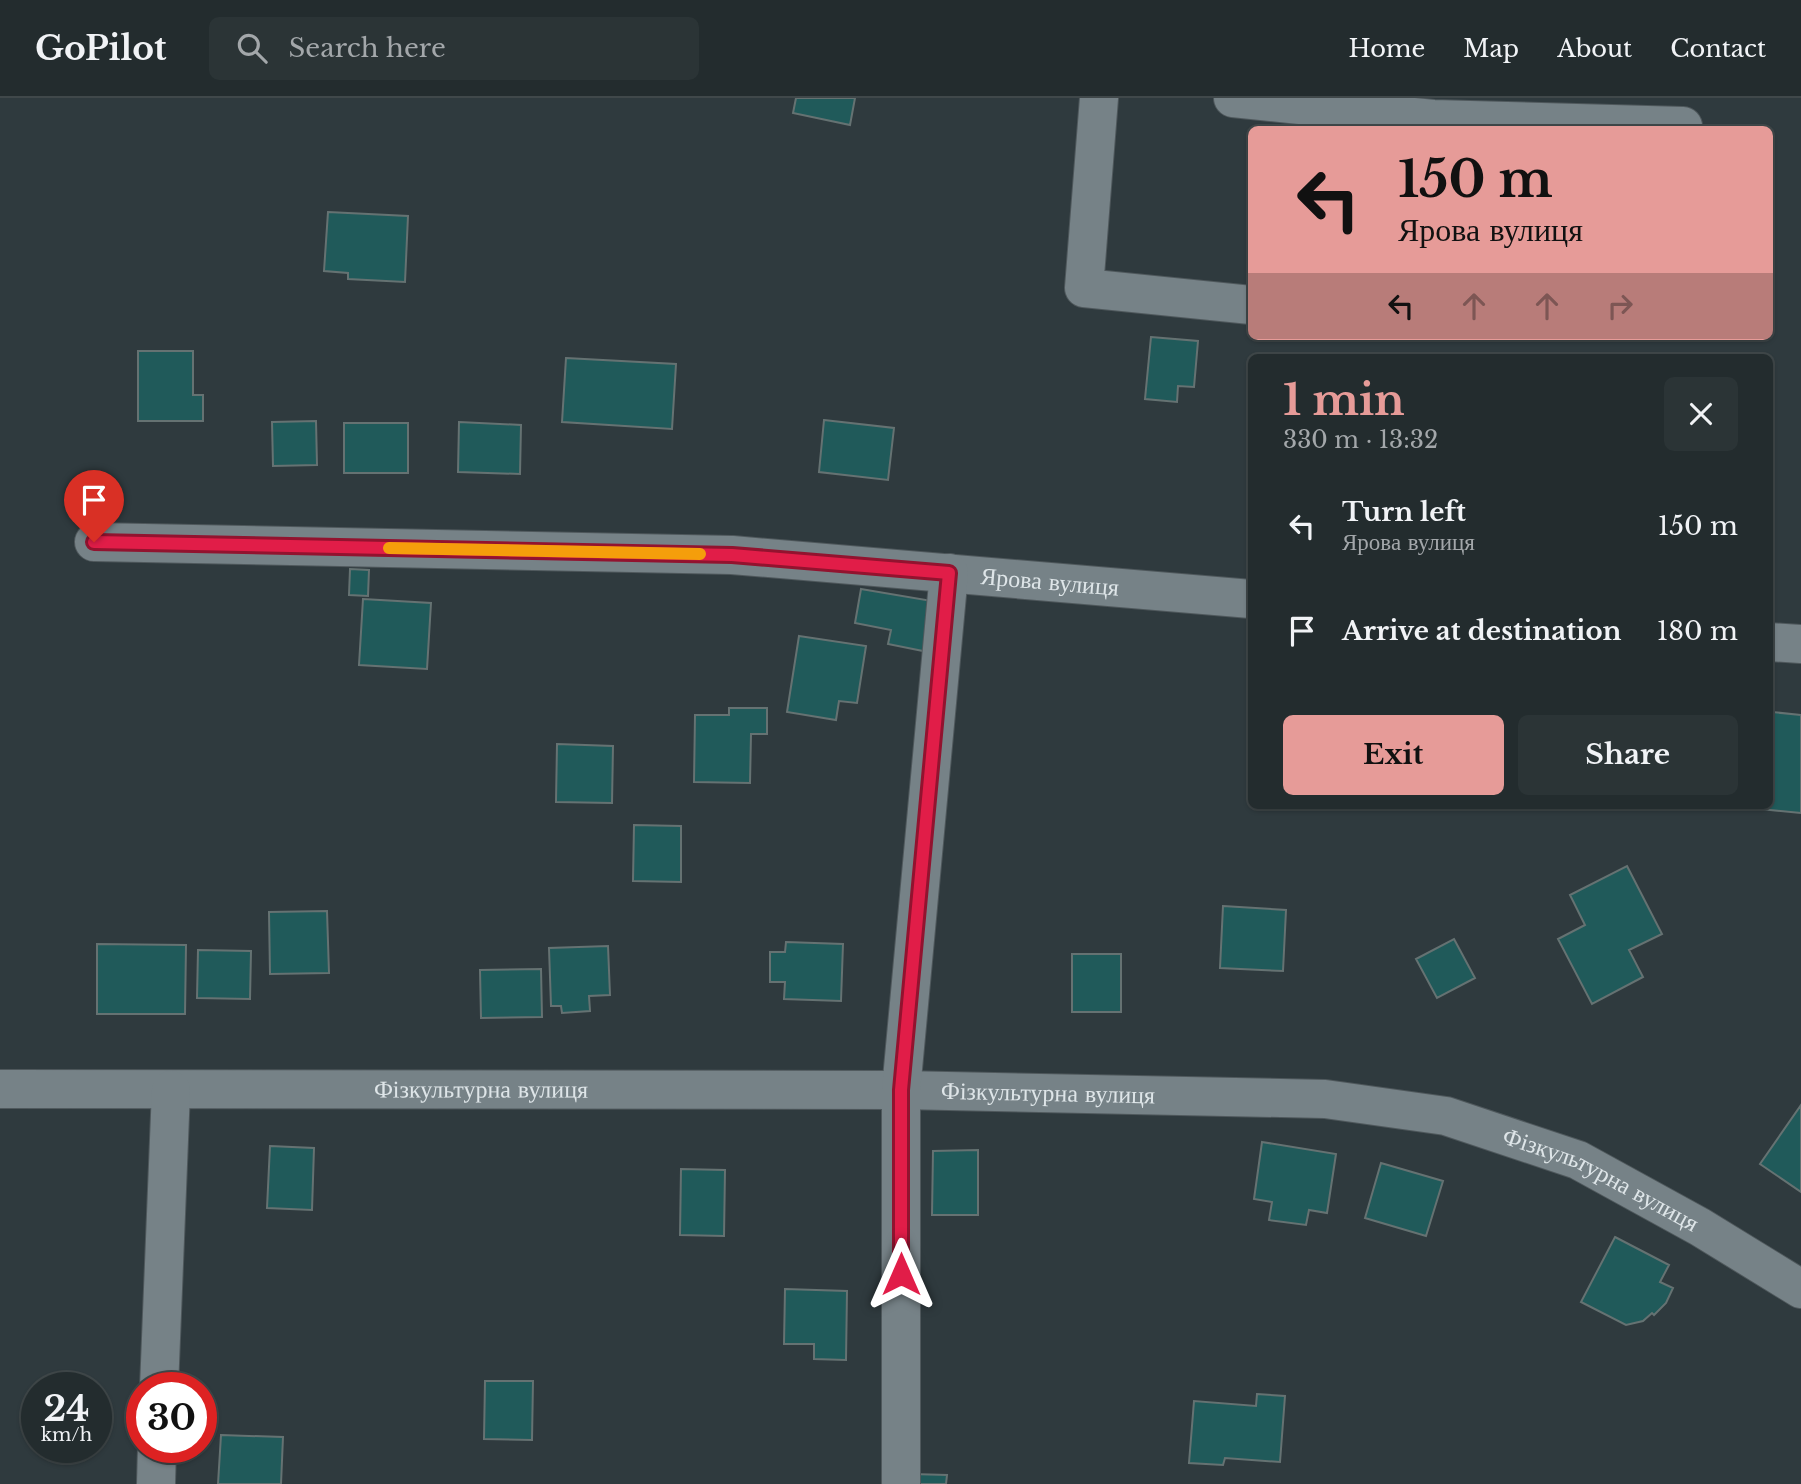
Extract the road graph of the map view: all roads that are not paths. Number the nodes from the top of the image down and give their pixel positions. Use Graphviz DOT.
graph roads {
  1 [pos="1099,98"];
  2 [pos="1233,98"];
  3 [pos="1433,108"];
  4 [pos="1373,122"];
  5 [pos="1520,125"];
  6 [pos="1683,126"];
  7 [pos="1248,305"];
  8 [pos="94,542"];
  9 [pos="949,573"];
  10 [pos="1248,599"];
  11 [pos="1773,642"];
  12 [pos="1801,644"];
  13 [pos="0,1089"];
  14 [pos="171,1090"];
  15 [pos="901,1090"];
  16 [pos="1801,1289"];
  17 [pos="160,1372"];
  18 [pos="157,1463"];
  19 [pos="156,1484"];
  20 [pos="901,1484"];
  1 -- 7 [label="street"];
  2 -- 4 [label="street"];
  3 -- 4 [label="street"];
  3 -- 5 [label="street"];
  5 -- 6 [label="street"];
  8 -- 9 [label="street, Ярова вулиця"];
  9 -- 10 [label="street, Ярова вулиця"];
  9 -- 15 [label="street"];
  11 -- 12 [label="street"];
  13 -- 14 [label="street, Фізкультурна вулиця"];
  14 -- 15 [label="street, Фізкультурна вулиця"];
  14 -- 17 [label="street"];
  15 -- 16 [label="street, Фізкультурна вулиця"];
  15 -- 20 [label="street"];
  18 -- 19 [label="street"];
}
